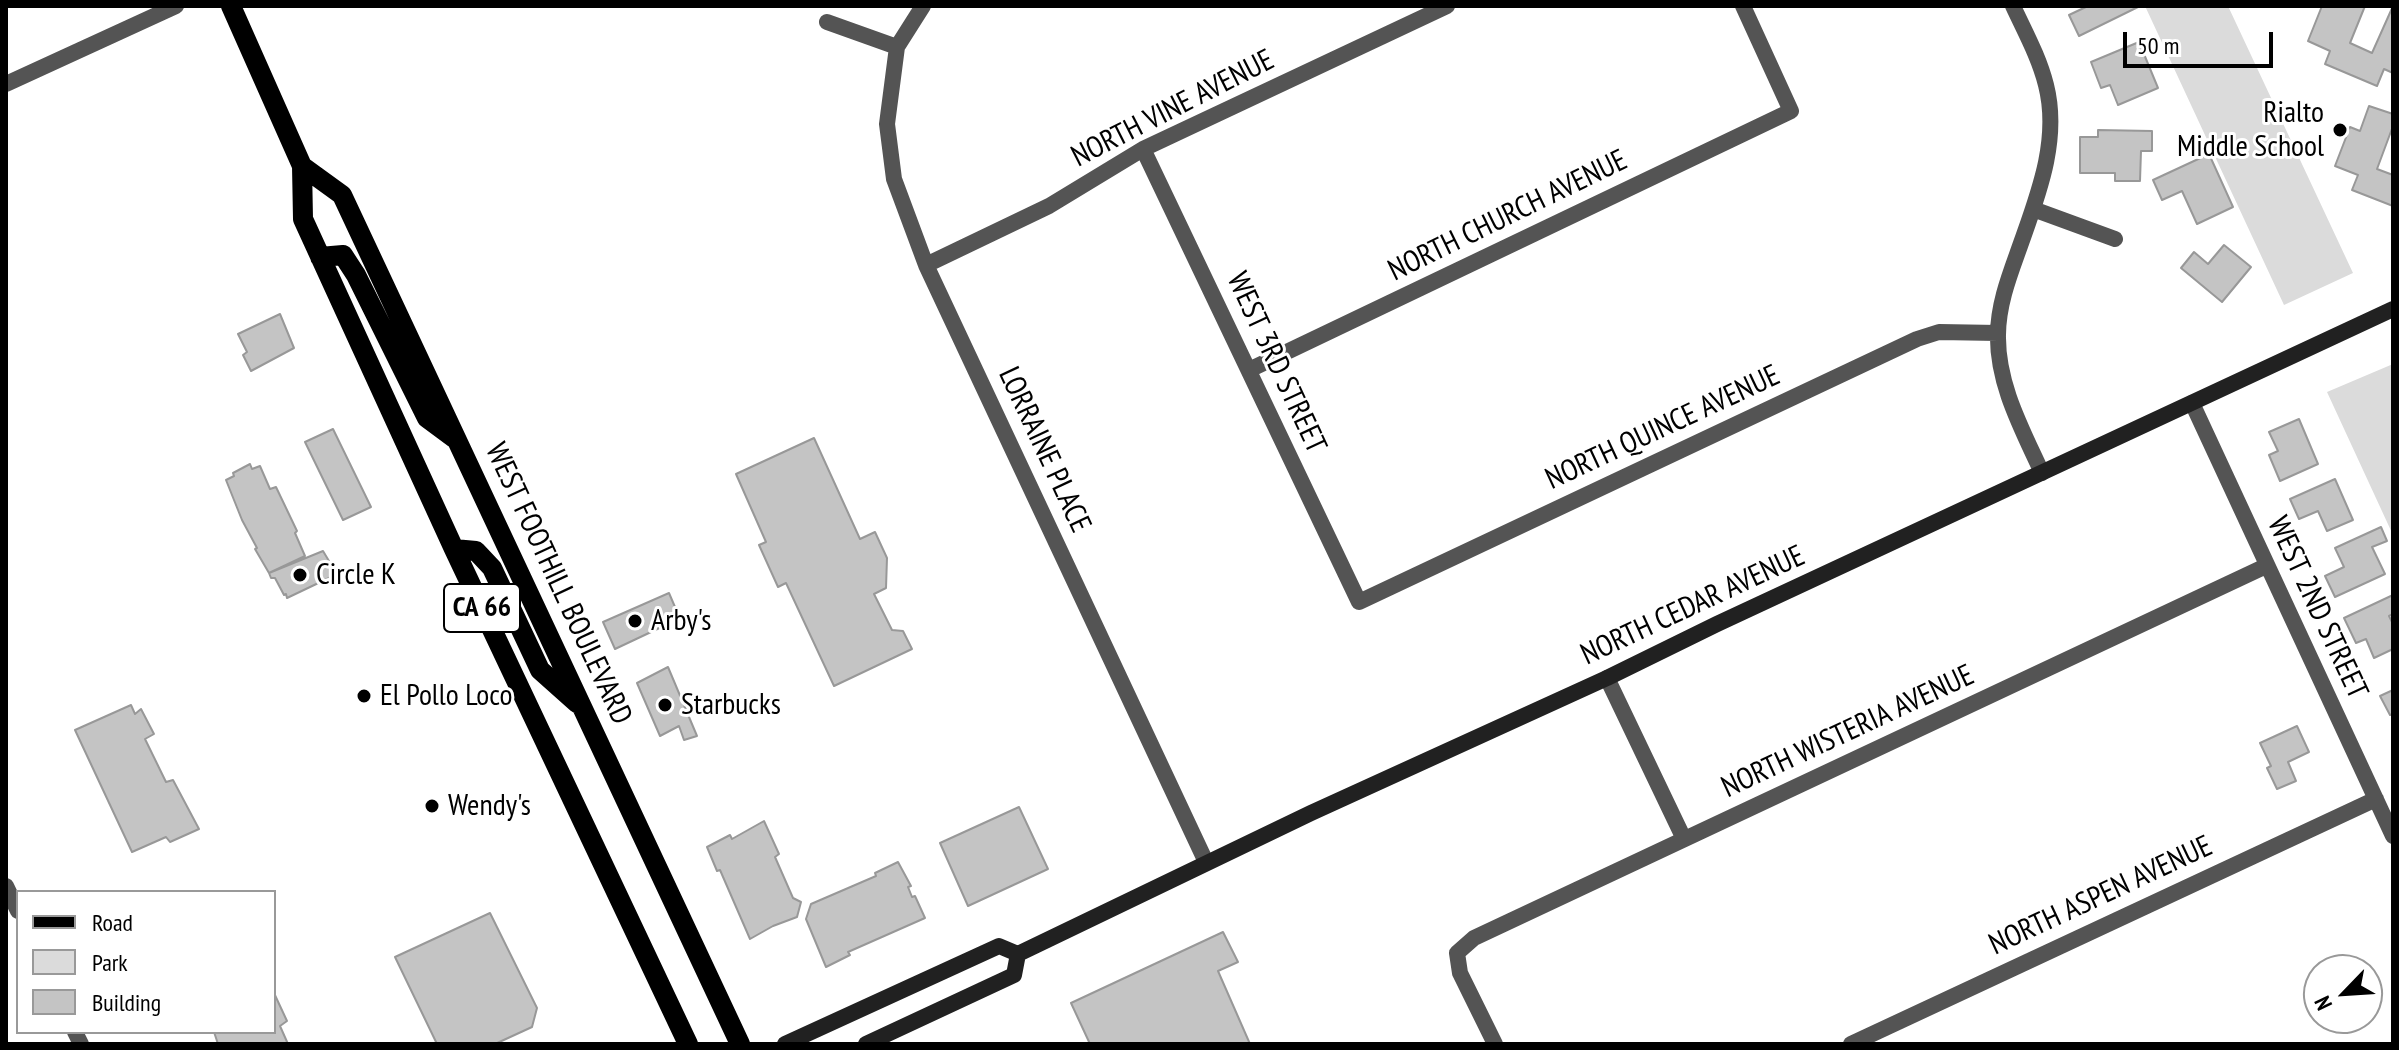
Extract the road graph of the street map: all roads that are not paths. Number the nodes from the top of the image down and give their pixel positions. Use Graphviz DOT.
graph roads {
  1 [pos="176,6"];
  2 [pos="231,6"];
  3 [pos="923,6"];
  4 [pos="1447,6"];
  5 [pos="1743,6"];
  6 [pos="2013,6"];
  7 [pos="827,22"];
  8 [pos="897,47"];
  9 [pos="6,84"];
  10 [pos="1143,149"];
  11 [pos="302,166"];
  12 [pos="2033,209"];
  13 [pos="2115,239"];
  14 [pos="320,257"];
  15 [pos="926,265"];
  16 [pos="2393,309"];
  17 [pos="1998,333"];
  18 [pos="1249,370"];
  19 [pos="2192,403"];
  20 [pos="457,441"];
  21 [pos="2042,473"];
  22 [pos="454,549"];
  23 [pos="2266,566"];
  24 [pos="1359,602"];
  25 [pos="1607,678"];
  26 [pos="583,708"];
  27 [pos="2376,799"];
  28 [pos="2393,836"];
  29 [pos="1684,839"];
  30 [pos="1206,862"];
  31 [pos="1018,954"];
  32 [pos="688,1044"];
  33 [pos="740,1044"];
  34 [pos="785,1044"];
  35 [pos="866,1044"];
  36 [pos="1495,1044"];
  37 [pos="1851,1044"];
  1 -- 9 [label="street"];
  2 -- 11 [label="main road"];
  3 -- 8 [label="street"];
  4 -- 10 [label="street, NORTH VINE AVENUE"];
  5 -- 18 [label="street, NORTH CHURCH AVENUE"];
  6 -- 12 [label="street"];
  7 -- 8 [label="street"];
  8 -- 15 [label="street, LORRAINE PLACE"];
  10 -- 15 [label="street, NORTH VINE AVENUE"];
  10 -- 18 [label="street, WEST 3RD STREET"];
  11 -- 14 [label="main road, CA 66"];
  11 -- 20 [label="main road, WEST FOOTHILL BOULEVARD"];
  12 -- 13 [label="street"];
  12 -- 17 [label="street"];
  14 -- 20 [label="main road"];
  14 -- 22 [label="main road, CA 66"];
  15 -- 30 [label="street, LORRAINE PLACE"];
  16 -- 19 [label="main road, NORTH CEDAR AVENUE"];
  17 -- 21 [label="street"];
  17 -- 24 [label="street, NORTH QUINCE AVENUE"];
  18 -- 24 [label="street, WEST 3RD STREET"];
  19 -- 21 [label="main road, NORTH CEDAR AVENUE"];
  19 -- 23 [label="street, WEST 2ND STREET"];
  20 -- 26 [label="main road, WEST FOOTHILL BOULEVARD"];
  21 -- 25 [label="main road, NORTH CEDAR AVENUE"];
  22 -- 26 [label="main road"];
  22 -- 32 [label="main road, CA 66"];
  23 -- 27 [label="street, WEST 2ND STREET"];
  23 -- 29 [label="street, NORTH WISTERIA AVENUE"];
  25 -- 29 [label="street"];
  25 -- 30 [label="main road, NORTH CEDAR AVENUE"];
  26 -- 33 [label="main road, WEST FOOTHILL BOULEVARD"];
  27 -- 28 [label="street, WEST 2ND STREET"];
  27 -- 37 [label="street, NORTH ASPEN AVENUE"];
  29 -- 36 [label="street, NORTH WISTERIA AVENUE"];
  30 -- 31 [label="main road, NORTH CEDAR AVENUE"];
  31 -- 34 [label="main road, NORTH CEDAR AVENUE"];
  31 -- 35 [label="main road, NORTH CEDAR AVENUE"];
}
